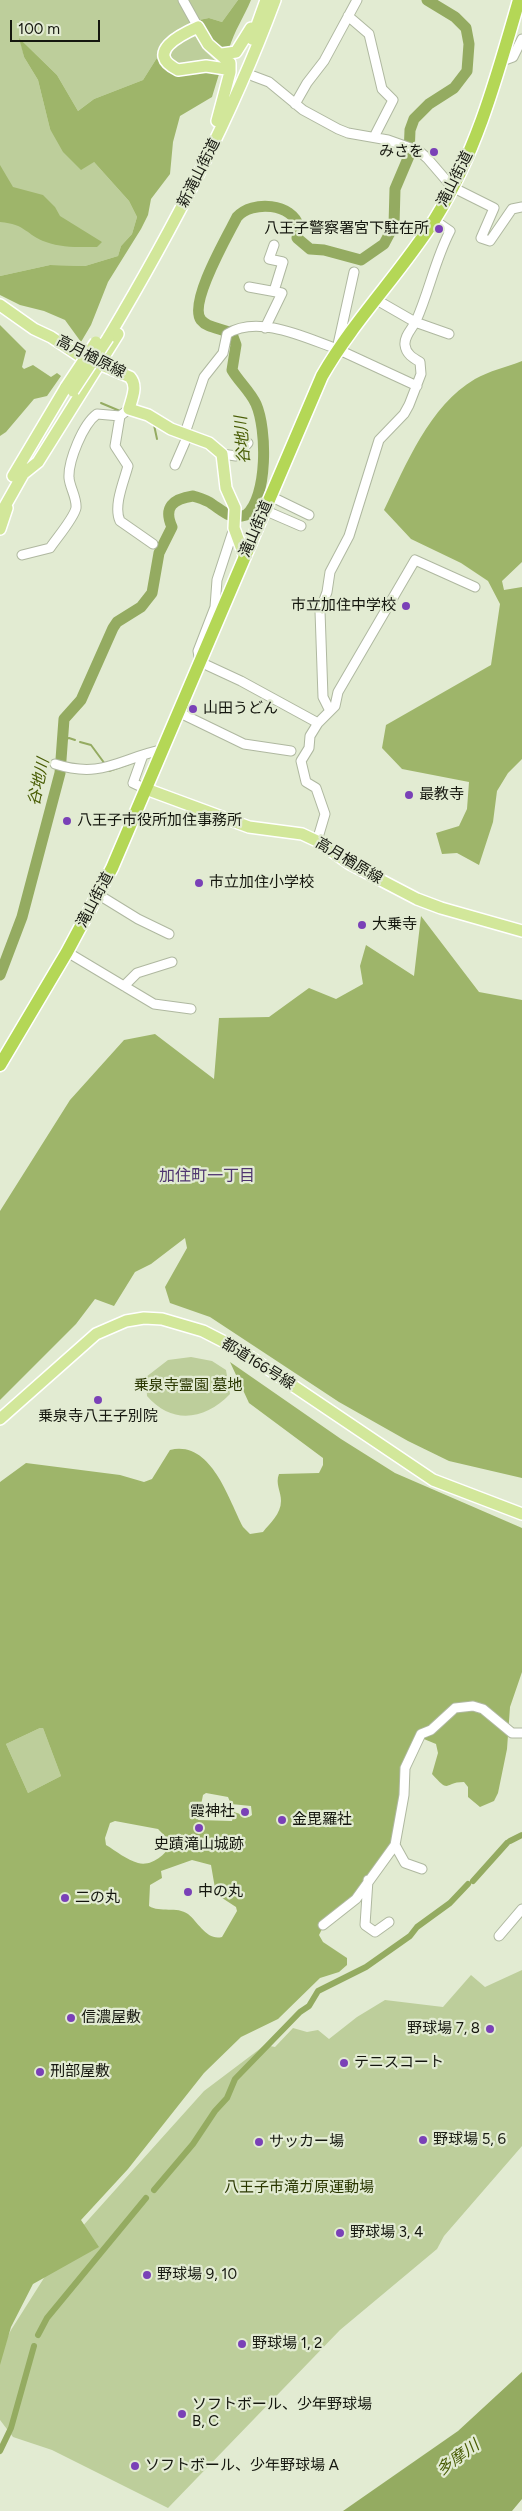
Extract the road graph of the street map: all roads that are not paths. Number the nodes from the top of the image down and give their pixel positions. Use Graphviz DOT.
graph roads {
  1 [pos="183,0"];
  2 [pos="266,0"];
  3 [pos="275,0"];
  4 [pos="282,0"];
  5 [pos="357,0"];
  6 [pos="519,0"];
  7 [pos="348,16"];
  8 [pos="259,20"];
  9 [pos="198,27"];
  10 [pos="522,39"];
  11 [pos="222,54"];
  12 [pos="513,59"];
  13 [pos="226,69"];
  14 [pos="251,76"];
  15 [pos="295,104"];
  16 [pos="217,121"];
  17 [pos="374,136"];
  18 [pos="452,187"];
  19 [pos="184,202"];
  20 [pos="522,208"];
  21 [pos="434,220"];
  22 [pos="175,222"];
  23 [pos="274,245"];
  24 [pos="354,272"];
  25 [pos="249,287"];
  26 [pos="274,291"];
  27 [pos="375,299"];
  28 [pos="0,305"];
  29 [pos="415,322"];
  30 [pos="265,328"];
  31 [pos="449,334"];
  32 [pos="104,336"];
  33 [pos="337,349"];
  34 [pos="99,363"];
  35 [pos="417,386"];
  36 [pos="70,389"];
  37 [pos="124,412"];
  38 [pos="187,434"];
  39 [pos="248,443"];
  40 [pos="220,452"];
  41 [pos="175,465"];
  42 [pos="23,474"];
  43 [pos="13,492"];
  44 [pos="270,496"];
  45 [pos="0,500"];
  46 [pos="264,510"];
  47 [pos="0,515"];
  48 [pos="309,515"];
  49 [pos="235,520"];
  50 [pos="301,526"];
  51 [pos="0,529"];
  52 [pos="154,544"];
  53 [pos="22,555"];
  54 [pos="244,555"];
  55 [pos="475,587"];
  56 [pos="200,662"];
  57 [pos="178,712"];
  58 [pos="330,712"];
  59 [pos="318,723"];
  60 [pos="161,750"];
  61 [pos="291,751"];
  62 [pos="143,755"];
  63 [pos="56,765"];
  64 [pos="146,789"];
  65 [pos="317,841"];
  66 [pos="98,895"];
  67 [pos="522,931"];
  68 [pos="169,934"];
  69 [pos="66,952"];
  70 [pos="172,962"];
  71 [pos="124,986"];
  72 [pos="191,1009"];
  73 [pos="0,1065"];
  74 [pos="0,1419"];
  75 [pos="522,1514"];
  76 [pos="522,1733"];
  77 [pos="395,1845"];
  78 [pos="422,1869"];
  79 [pos="368,1880"];
  80 [pos="522,1910"];
  81 [pos="389,1922"];
  82 [pos="323,1925"];
  83 [pos="499,1936"];
  1 -- 9 [label="street"];
  2 -- 8 [label="main road, 新滝山街道"];
  3 -- 19 [label="main road, 新滝山街道"];
  4 -- 14 [label="main road"];
  5 -- 7 [label="street"];
  6 -- 12 [label="highway, 滝山街道"];
  7 -- 15 [label="street"];
  7 -- 17 [label="street"];
  8 -- 11 [label="main road"];
  8 -- 16 [label="main road, 新滝山街道"];
  9 -- 11 [label="main road"];
  9 -- 13 [label="main road"];
  10 -- 12 [label="street"];
  11 -- 16 [label="main road"];
  12 -- 18 [label="highway, 滝山街道"];
  14 -- 15 [label="street"];
  14 -- 19 [label="main road"];
  15 -- 17 [label="street"];
  16 -- 32 [label="main road, 新滝山街道"];
  17 -- 18 [label="street"];
  18 -- 20 [label="street"];
  18 -- 21 [label="highway, 滝山街道"];
  19 -- 22 [label="main road, 新滝山街道"];
  21 -- 27 [label="highway, 滝山街道"];
  21 -- 29 [label="street"];
  22 -- 32 [label="main road, 新滝山街道"];
  22 -- 34 [label="main road"];
  23 -- 26 [label="street"];
  24 -- 33 [label="street"];
  25 -- 26 [label="street"];
  26 -- 30 [label="street"];
  27 -- 29 [label="street"];
  27 -- 33 [label="highway, 滝山街道"];
  28 -- 34 [label="main road, 高月楢原線"];
  29 -- 31 [label="street"];
  29 -- 35 [label="street"];
  30 -- 33 [label="street"];
  30 -- 38 [label="street"];
  32 -- 36 [label="main road, bridge"];
  33 -- 35 [label="street"];
  33 -- 44 [label="highway, 滝山街道"];
  34 -- 37 [label="main road, 高月楢原線"];
  34 -- 42 [label="main road"];
  35 -- 58 [label="street"];
  36 -- 42 [label="main road"];
  36 -- 45 [label="main road"];
  37 -- 38 [label="main road"];
  37 -- 52 [label="street"];
  37 -- 53 [label="street"];
  38 -- 40 [label="main road"];
  38 -- 41 [label="street"];
  39 -- 40 [label="street"];
  40 -- 49 [label="main road"];
  42 -- 43 [label="main road"];
  43 -- 47 [label="main road"];
  43 -- 51 [label="main road"];
  44 -- 46 [label="highway, 滝山街道"];
  44 -- 48 [label="street"];
  46 -- 50 [label="street"];
  46 -- 54 [label="highway, 滝山街道"];
  49 -- 54 [label="main road"];
  49 -- 56 [label="street"];
  54 -- 56 [label="highway, 滝山街道"];
  55 -- 58 [label="street"];
  56 -- 57 [label="highway, 滝山街道"];
  56 -- 59 [label="street"];
  57 -- 60 [label="highway, 滝山街道"];
  57 -- 61 [label="street"];
  58 -- 59 [label="street"];
  59 -- 65 [label="street"];
  60 -- 62 [label="street"];
  60 -- 64 [label="highway, 滝山街道"];
  62 -- 63 [label="street"];
  62 -- 64 [label="street"];
  64 -- 65 [label="main road, 高月楢原線"];
  64 -- 66 [label="highway, 滝山街道"];
  65 -- 67 [label="main road, 高月楢原線"];
  66 -- 68 [label="street"];
  66 -- 69 [label="highway, 滝山街道"];
  69 -- 71 [label="street"];
  69 -- 73 [label="highway, 滝山街道"];
  70 -- 71 [label="street"];
  71 -- 72 [label="street"];
  74 -- 75 [label="main road, 都道166号線"];
  76 -- 77 [label="street"];
  77 -- 78 [label="street"];
  77 -- 79 [label="street"];
  79 -- 81 [label="street"];
  79 -- 82 [label="street"];
  80 -- 83 [label="street"];
}
